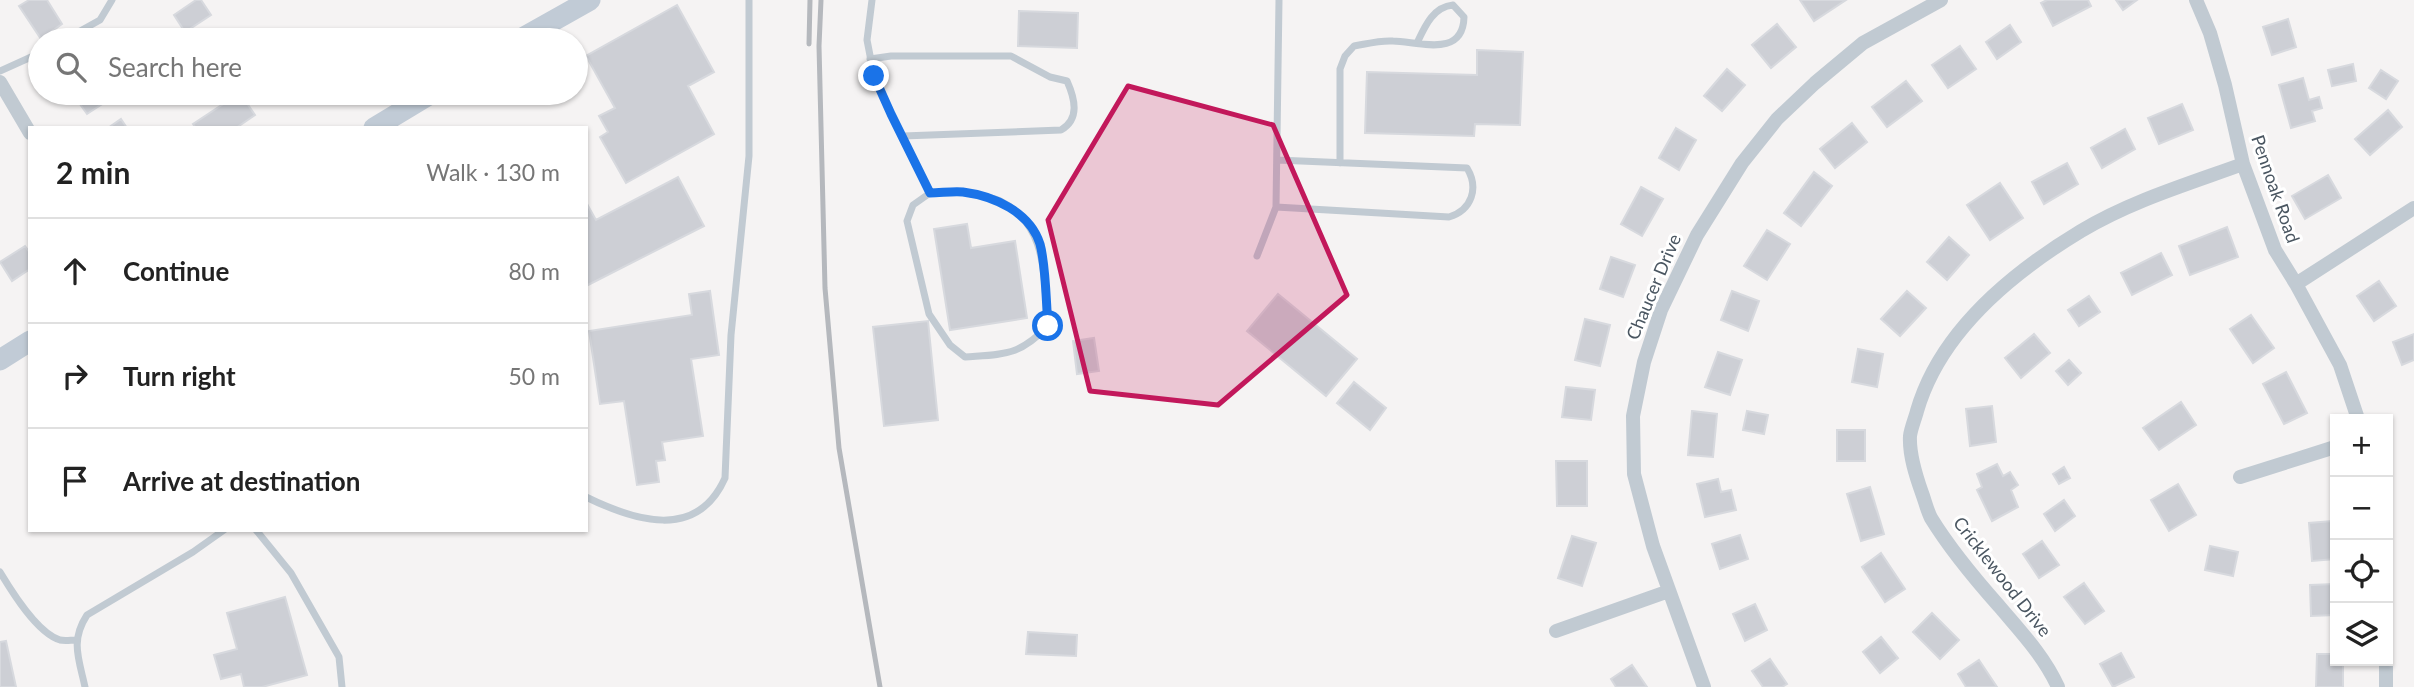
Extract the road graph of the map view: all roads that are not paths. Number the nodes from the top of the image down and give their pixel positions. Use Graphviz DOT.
graph roads {
  1 [pos="112,0"];
  2 [pos="590,0"];
  3 [pos="749,0"];
  4 [pos="873,0"];
  5 [pos="1279,0"];
  6 [pos="1941,0"];
  7 [pos="2196,0"];
  8 [pos="86,28"];
  9 [pos="541,28"];
  10 [pos="1417,43"];
  11 [pos="28,58"];
  12 [pos="870,59"];
  13 [pos="0,71"];
  14 [pos="0,82"];
  15 [pos="412,105"];
  16 [pos="377,126"];
  17 [pos="28,130"];
  18 [pos="903,136"];
  19 [pos="1277,160"];
  20 [pos="1340,163"];
  21 [pos="2243,164"];
  22 [pos="930,193"];
  23 [pos="1276,207"];
  24 [pos="2414,208"];
  25 [pos="1257,256"];
  26 [pos="2296,284"];
  27 [pos="28,342"];
  28 [pos="0,360"];
  29 [pos="2356,414"];
  30 [pos="2330,449"];
  31 [pos="2240,477"];
  32 [pos="588,498"];
  33 [pos="221,532"];
  34 [pos="258,532"];
  35 [pos="0,572"];
  36 [pos="1669,591"];
  37 [pos="1556,631"];
  38 [pos="77,640"];
  39 [pos="2386,666"];
  40 [pos="85,687"];
  41 [pos="342,687"];
  42 [pos="1704,687"];
  43 [pos="2058,687"];
  44 [pos="2386,687"];
  1 -- 8 [label="lane"];
  2 -- 9 [label="main road"];
  3 -- 32 [label="lane"];
  4 -- 12 [label="lane"];
  5 -- 19 [label="lane"];
  6 -- 36 [label="street, Chaucer Drive"];
  7 -- 21 [label="street, Pennoak Road"];
  10 -- 10 [label="lane"];
  10 -- 20 [label="lane"];
  11 -- 13 [label="lane"];
  12 -- 18 [label="lane"];
  12 -- 18 [label="lane"];
  14 -- 17 [label="street"];
  15 -- 16 [label="main road"];
  18 -- 22 [label="lane"];
  19 -- 20 [label="lane"];
  19 -- 23 [label="lane"];
  20 -- 23 [label="lane"];
  21 -- 26 [label="street, Pennoak Road"];
  21 -- 43 [label="street, Cricklewood Drive"];
  22 -- 22 [label="lane"];
  23 -- 25 [label="lane"];
  24 -- 26 [label="street"];
  26 -- 29 [label="street, Pennoak Road"];
  27 -- 28 [label="main road"];
  30 -- 31 [label="street"];
  33 -- 38 [label="lane"];
  34 -- 41 [label="lane"];
  35 -- 38 [label="lane"];
  36 -- 37 [label="street"];
  36 -- 42 [label="street, Chaucer Drive"];
  38 -- 40 [label="lane"];
  39 -- 44 [label="street"];
}
